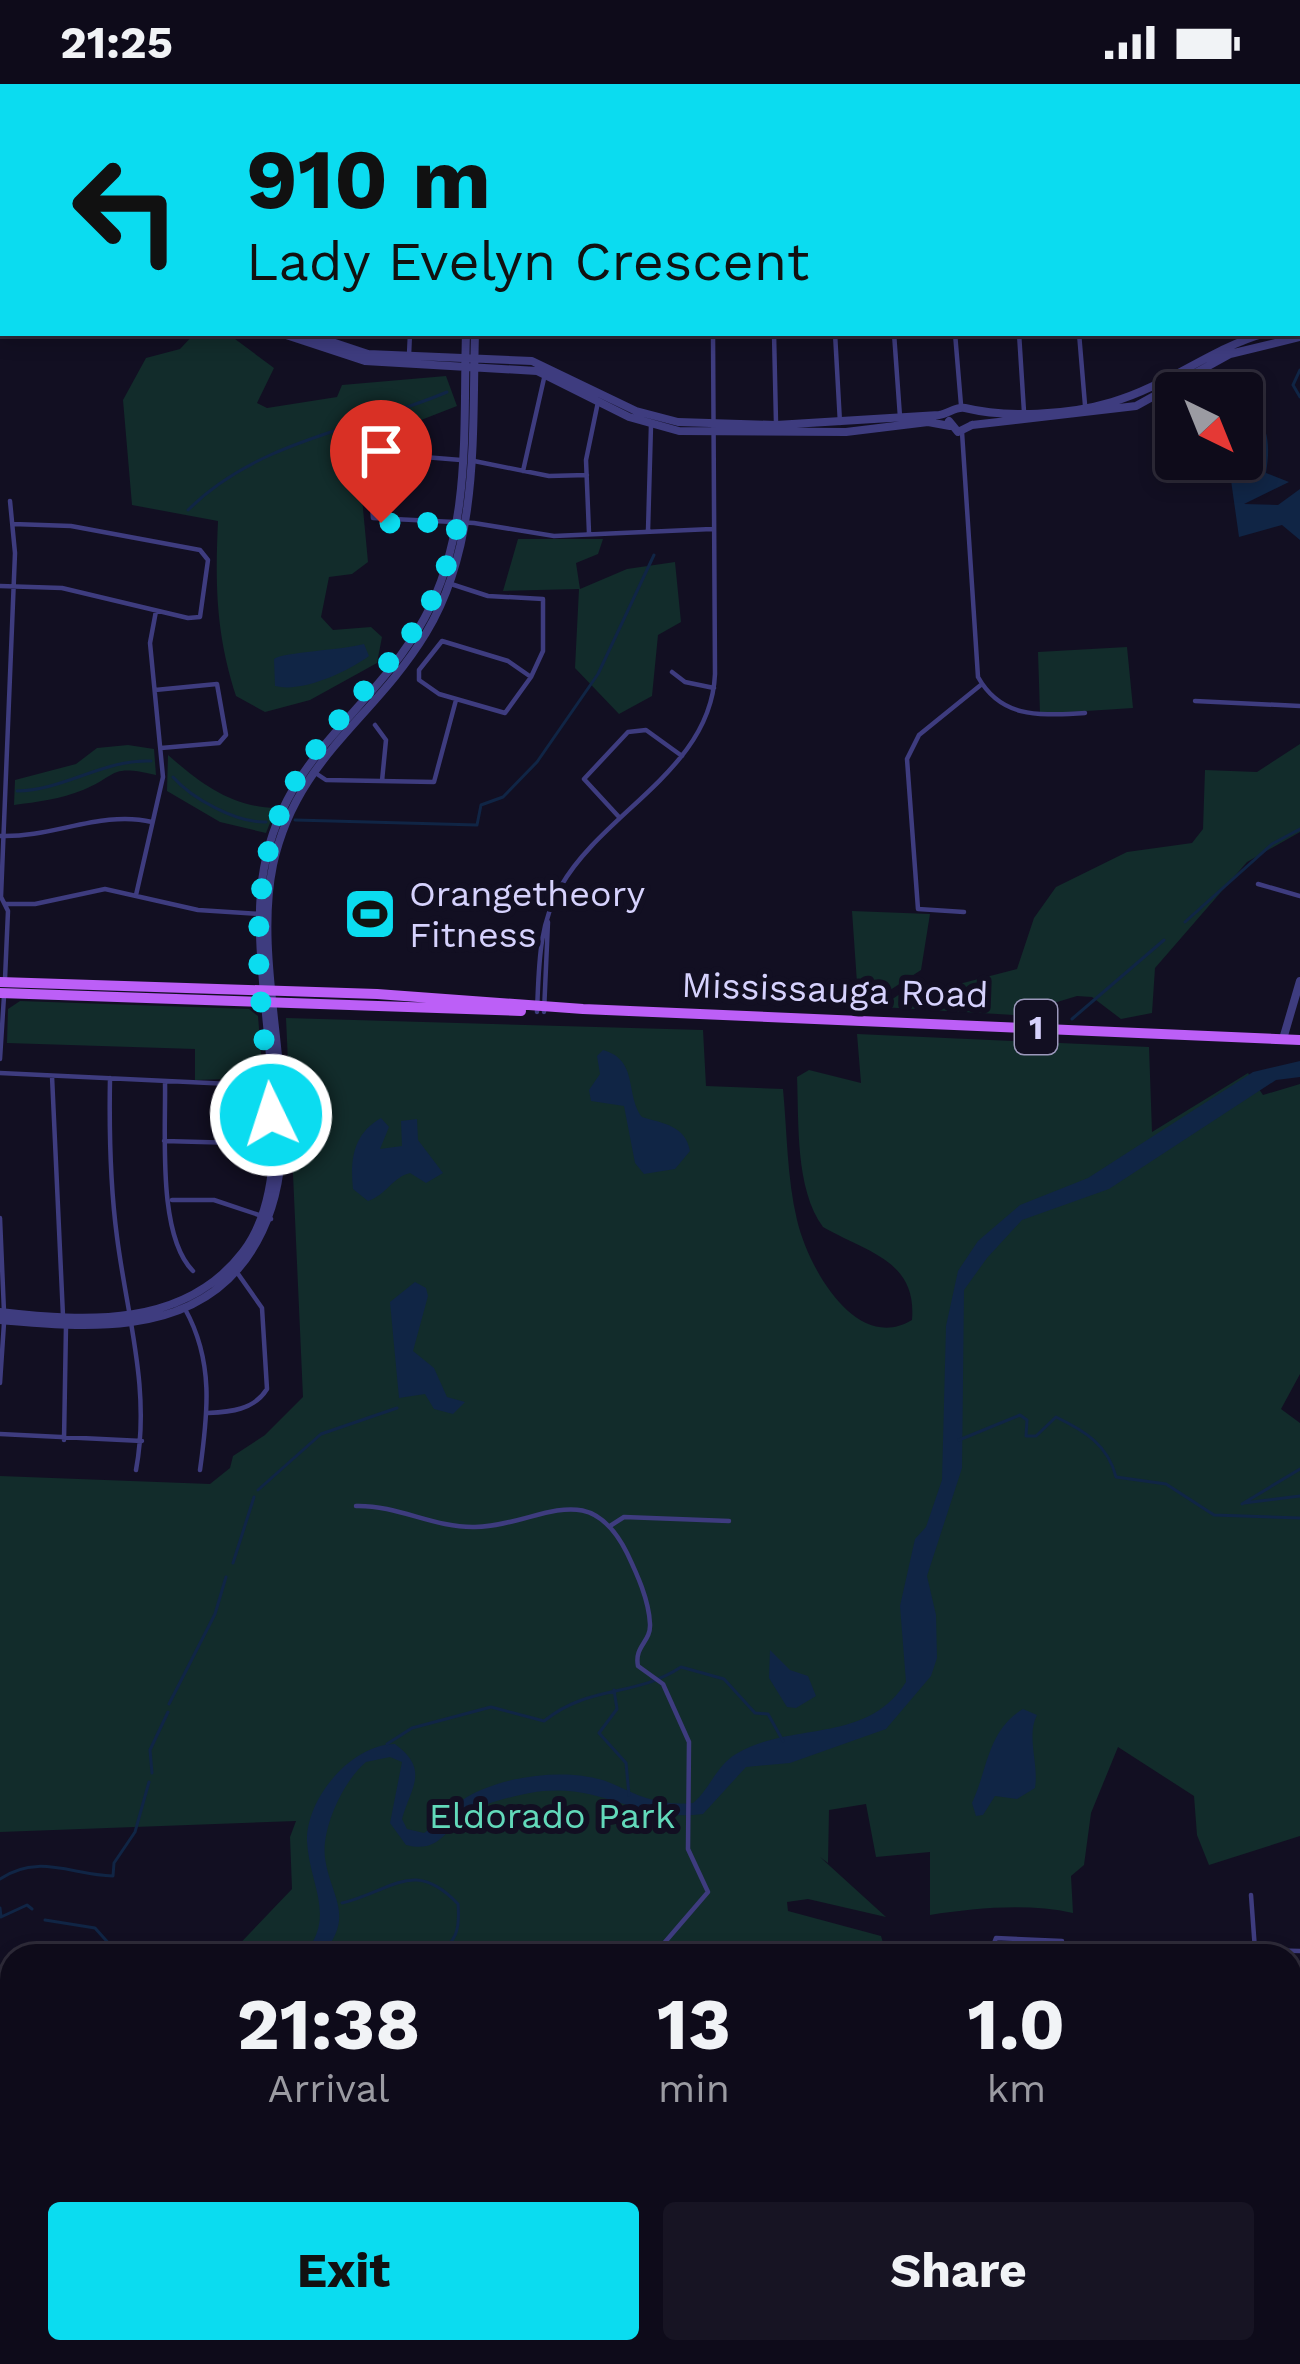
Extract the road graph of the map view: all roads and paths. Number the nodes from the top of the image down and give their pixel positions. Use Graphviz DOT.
graph roads {
  1 [pos="293,336"];
  2 [pos="313,336"];
  3 [pos="410,336"];
  4 [pos="466,336"];
  5 [pos="474,336"];
  6 [pos="713,336"];
  7 [pos="774,336"];
  8 [pos="835,336"];
  9 [pos="894,336"];
  10 [pos="955,336"];
  11 [pos="1018,336"];
  12 [pos="1079,336"];
  13 [pos="1257,336"];
  14 [pos="1282,336"];
  15 [pos="1228,346"];
  16 [pos="347,348"];
  17 [pos="409,355"];
  18 [pos="469,362"];
  19 [pos="545,374"];
  20 [pos="599,397"];
  21 [pos="965,410"];
  22 [pos="1083,411"];
  23 [pos="1024,412"];
  24 [pos="950,414"];
  25 [pos="900,418"];
  26 [pos="651,425"];
  27 [pos="776,425"];
  28 [pos="972,425"];
  29 [pos="950,426"];
  30 [pos="840,427"];
  31 [pos="712,428"];
  32 [pos="962,433"];
  33 [pos="466,460"];
  34 [pos="523,471"];
  35 [pos="586,475"];
  36 [pos="10,501"];
  37 [pos="462,522"];
  38 [pos="13,524"];
  39 [pos="712,529"];
  40 [pos="649,531"];
  41 [pos="589,533"];
  42 [pos="446,582"];
  43 [pos="0,586"];
  44 [pos="14,586"];
  45 [pos="156,611"];
  46 [pos="0,649"];
  47 [pos="11,650"];
  48 [pos="672,672"];
  49 [pos="531,676"];
  50 [pos="982,684"];
  51 [pos="715,688"];
  52 [pos="155,689"];
  53 [pos="456,700"];
  54 [pos="1196,701"];
  55 [pos="1300,706"];
  56 [pos="0,708"];
  57 [pos="10,708"];
  58 [pos="1085,713"];
  59 [pos="375,725"];
  60 [pos="161,748"];
  61 [pos="682,756"];
  62 [pos="312,771"];
  63 [pos="382,781"];
  64 [pos="621,819"];
  65 [pos="152,822"];
  66 [pos="2,836"];
  67 [pos="1258,884"];
  68 [pos="136,895"];
  69 [pos="1300,896"];
  70 [pos="1,905"];
  71 [pos="964,912"];
  72 [pos="262,914"];
  73 [pos="1300,980"];
  74 [pos="2,987"];
  75 [pos="266,996"];
  76 [pos="541,1008"];
  77 [pos="1283,1039"];
  78 [pos="1300,1040"];
  79 [pos="0,1059"];
  80 [pos="0,1073"];
  81 [pos="52,1076"];
  82 [pos="110,1078"];
  83 [pos="165,1082"];
  84 [pos="273,1086"];
  85 [pos="164,1141"];
  86 [pos="274,1144"];
  87 [pos="170,1200"];
  88 [pos="267,1217"];
  89 [pos="0,1218"];
  90 [pos="193,1271"];
  91 [pos="236,1271"];
  92 [pos="185,1309"];
  93 [pos="2,1316"];
  94 [pos="132,1318"];
  95 [pos="65,1320"];
  96 [pos="1,1361"];
  97 [pos="0,1383"];
  98 [pos="208,1413"];
  99 [pos="0,1434"];
  100 [pos="64,1440"];
  101 [pos="142,1441"];
  102 [pos="136,1470"];
  103 [pos="200,1470"];
  104 [pos="356,1507"];
  105 [pos="729,1521"];
  106 [pos="610,1526"];
  107 [pos="1251,1895"];
  108 [pos="1063,1941"];
  109 [pos="663,1944"];
  110 [pos="994,1944"];
  111 [pos="1255,1944"];
  1 -- 16 [label="street"];
  2 -- 16 [label="street"];
  3 -- 17 [label="street"];
  4 -- 18 [label="street"];
  5 -- 18 [label="street"];
  6 -- 31 [label="street"];
  7 -- 27 [label="street"];
  8 -- 30 [label="street"];
  9 -- 25 [label="street"];
  10 -- 21 [label="street"];
  11 -- 23 [label="street"];
  12 -- 22 [label="street"];
  13 -- 15 [label="street"];
  14 -- 15 [label="street"];
  15 -- 22 [label="street"];
  16 -- 17 [label="street"];
  16 -- 18 [label="street"];
  17 -- 18 [label="street"];
  18 -- 19 [label="street"];
  18 -- 20 [label="street"];
  18 -- 33 [label="street"];
  19 -- 20 [label="street"];
  19 -- 34 [label="street"];
  20 -- 26 [label="street"];
  20 -- 31 [label="street"];
  20 -- 35 [label="street"];
  21 -- 23 [label="street"];
  21 -- 24 [label="street"];
  21 -- 28 [label="street"];
  22 -- 23 [label="street"];
  22 -- 28 [label="street"];
  24 -- 25 [label="street"];
  24 -- 29 [label="street"];
  25 -- 30 [label="street"];
  26 -- 31 [label="street"];
  26 -- 40 [label="street"];
  27 -- 30 [label="street"];
  27 -- 31 [label="street"];
  28 -- 32 [label="street"];
  29 -- 30 [label="street"];
  29 -- 32 [label="street"];
  30 -- 31 [label="street"];
  31 -- 39 [label="street"];
  32 -- 50 [label="street"];
  33 -- 34 [label="street"];
  33 -- 37 [label="street"];
  33 -- 37 [label="street"];
  34 -- 35 [label="street"];
  35 -- 41 [label="street"];
  36 -- 38 [label="street"];
  37 -- 41 [label="street"];
  37 -- 42 [label="street"];
  38 -- 44 [label="street"];
  38 -- 45 [label="street"];
  39 -- 40 [label="street"];
  39 -- 51 [label="street"];
  40 -- 41 [label="street"];
  42 -- 49 [label="street"];
  42 -- 62 [label="street"];
  42 -- 72 [label="street"];
  43 -- 44 [label="street"];
  44 -- 45 [label="street"];
  44 -- 47 [label="street"];
  45 -- 52 [label="street"];
  46 -- 47 [label="street"];
  47 -- 57 [label="street"];
  48 -- 51 [label="street"];
  49 -- 53 [label="street"];
  49 -- 53 [label="street"];
  50 -- 58 [label="street"];
  50 -- 71 [label="street"];
  51 -- 61 [label="street"];
  52 -- 60 [label="street"];
  52 -- 60 [label="street"];
  53 -- 63 [label="street"];
  54 -- 55 [label="street"];
  56 -- 57 [label="street"];
  57 -- 66 [label="street"];
  59 -- 63 [label="street"];
  60 -- 65 [label="street"];
  61 -- 64 [label="street"];
  61 -- 64 [label="street"];
  62 -- 63 [label="street"];
  62 -- 72 [label="street"];
  64 -- 76 [label="street"];
  65 -- 66 [label="street"];
  65 -- 68 [label="street"];
  66 -- 70 [label="street"];
  67 -- 69 [label="street"];
  68 -- 70 [label="street"];
  68 -- 72 [label="street"];
  70 -- 74 [label="street"];
  72 -- 75 [label="street"];
  73 -- 77 [label="street"];
  74 -- 75 [label="main road, Mississauga Road / 1"];
  74 -- 79 [label="street"];
  75 -- 76 [label="main road, Mississauga Road / 1"];
  75 -- 84 [label="street"];
  76 -- 77 [label="main road, Mississauga Road / 1"];
  77 -- 78 [label="main road, Mississauga Road / 1"];
  80 -- 81 [label="street"];
  81 -- 82 [label="street"];
  81 -- 95 [label="street"];
  82 -- 83 [label="street"];
  82 -- 94 [label="street"];
  83 -- 84 [label="street"];
  83 -- 85 [label="street"];
  84 -- 86 [label="street"];
  84 -- 88 [label="street"];
  85 -- 86 [label="street"];
  85 -- 87 [label="street"];
  86 -- 88 [label="street"];
  87 -- 88 [label="street"];
  87 -- 90 [label="street"];
  88 -- 91 [label="street"];
  88 -- 94 [label="street"];
  89 -- 93 [label="street"];
  91 -- 92 [label="street"];
  91 -- 98 [label="street"];
  92 -- 94 [label="street"];
  92 -- 98 [label="street"];
  93 -- 95 [label="street"];
  93 -- 96 [label="street"];
  94 -- 95 [label="street"];
  94 -- 101 [label="street"];
  95 -- 100 [label="street"];
  96 -- 97 [label="street"];
  98 -- 103 [label="street"];
  99 -- 100 [label="street"];
  100 -- 101 [label="street"];
  101 -- 102 [label="street"];
  104 -- 106 [label="street"];
  105 -- 106 [label="street"];
  106 -- 109 [label="street"];
  107 -- 111 [label="street"];
  108 -- 110 [label="street"];
}
